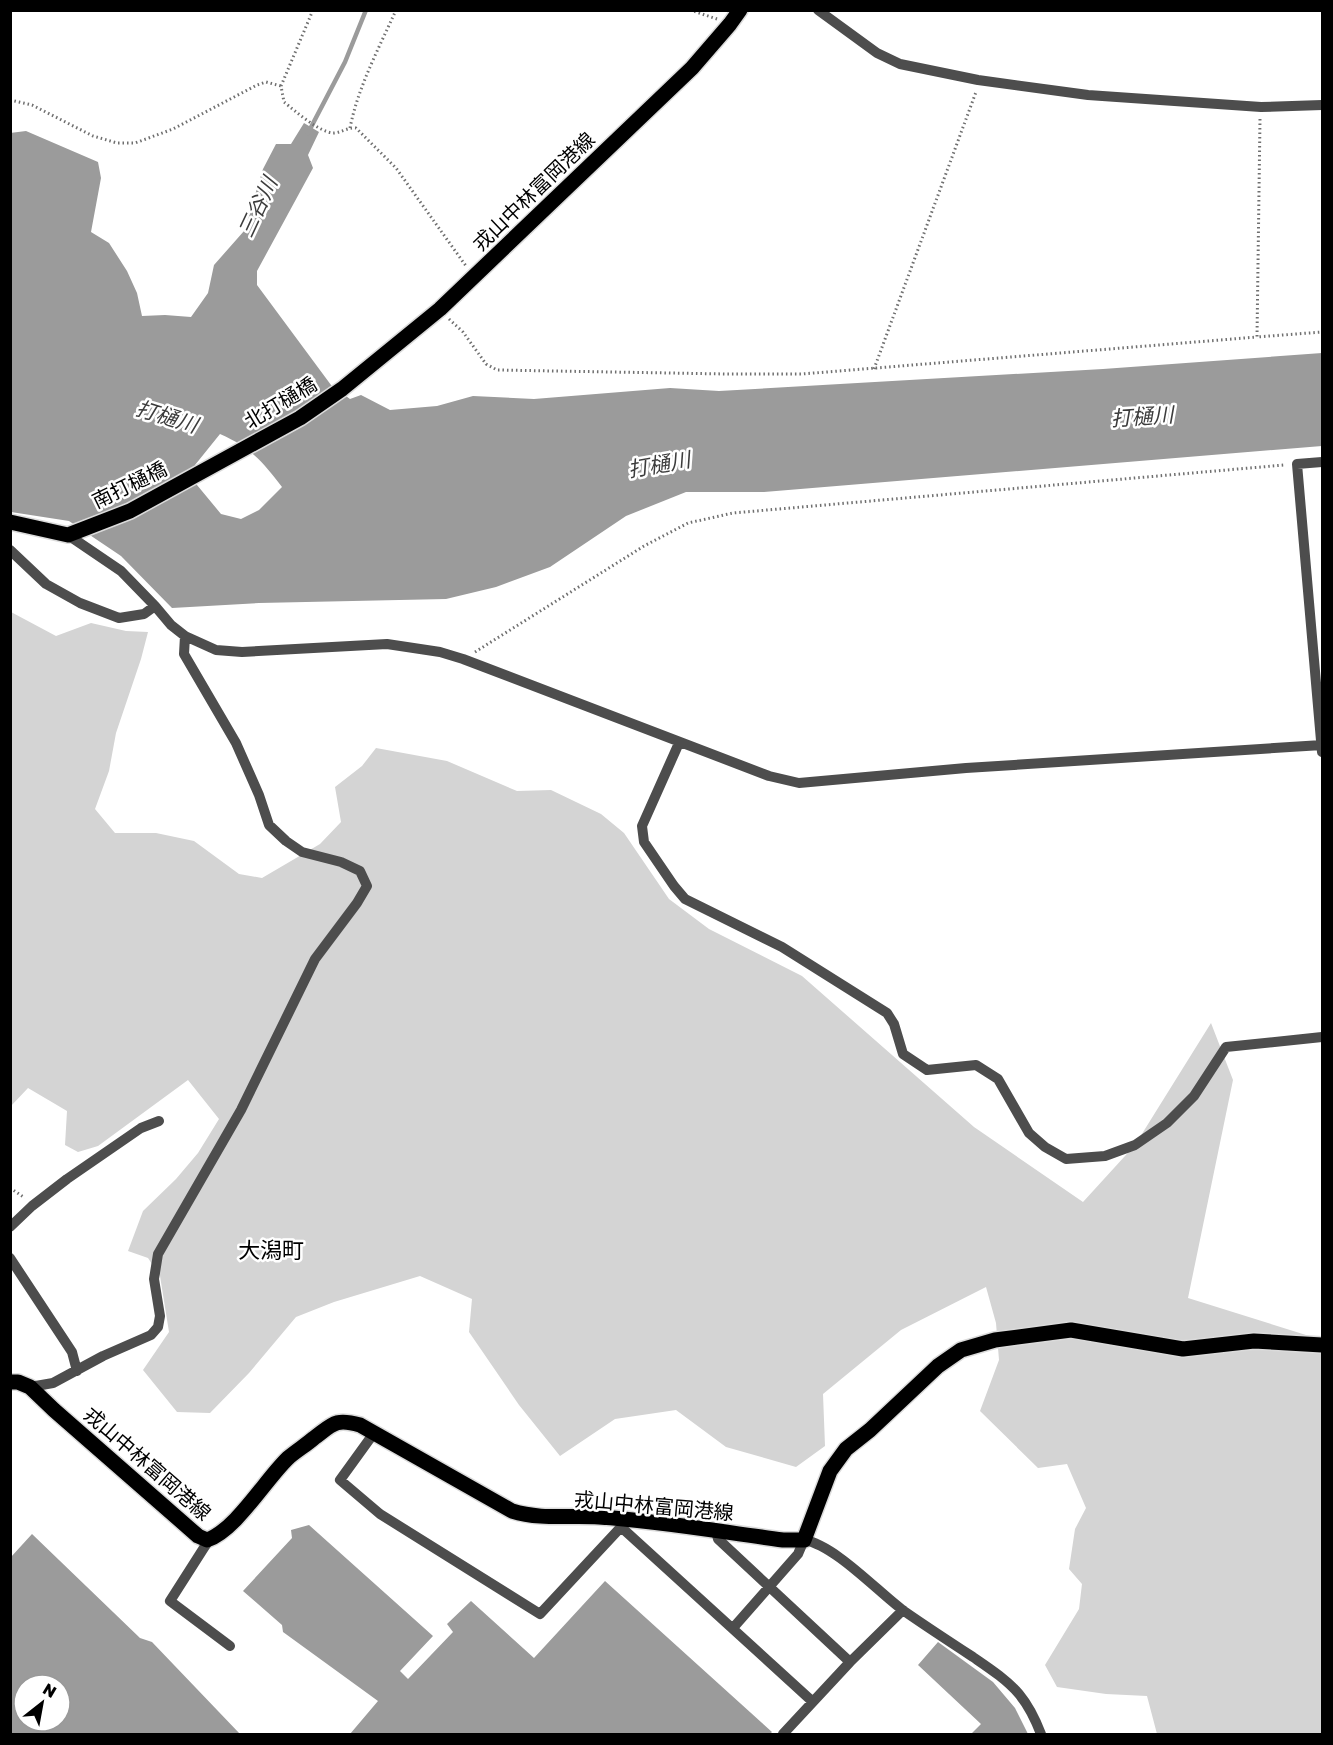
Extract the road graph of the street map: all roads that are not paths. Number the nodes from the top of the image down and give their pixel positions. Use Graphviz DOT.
graph roads {
  1 [pos="740,10"];
  2 [pos="818,10"];
  3 [pos="1323,105"];
  4 [pos="342,389"];
  5 [pos="1323,462"];
  6 [pos="199,472"];
  7 [pos="10,522"];
  8 [pos="72,533"];
  9 [pos="10,550"];
  10 [pos="155,606"];
  11 [pos="185,636"];
  12 [pos="679,742"];
  13 [pos="1322,747"];
  14 [pos="1323,1037"];
  15 [pos="159,1121"];
  16 [pos="10,1227"];
  17 [pos="10,1258"];
  18 [pos="1323,1345"];
  19 [pos="77,1371"];
  20 [pos="10,1382"];
  21 [pos="30,1387"];
  22 [pos="374,1433"];
  23 [pos="621,1523"];
  24 [pos="716,1531"];
  25 [pos="207,1540"];
  26 [pos="804,1540"];
  27 [pos="768,1586"];
  28 [pos="903,1610"];
  29 [pos="733,1628"];
  30 [pos="230,1646"];
  31 [pos="850,1662"];
  32 [pos="813,1702"];
  33 [pos="783,1734"];
  34 [pos="1041,1734"];
  1 -- 4 [label="main road, 戎山中林富岡港線"];
  2 -- 3 [label="street"];
  4 -- 6 [label="main road, 北打樋橋"];
  5 -- 13 [label="street"];
  6 -- 8 [label="main road, 南打樋橋"];
  7 -- 8 [label="main road"];
  8 -- 10 [label="street"];
  9 -- 10 [label="street"];
  10 -- 11 [label="street"];
  11 -- 12 [label="street"];
  11 -- 19 [label="street"];
  12 -- 13 [label="street"];
  12 -- 14 [label="street"];
  15 -- 16 [label="street"];
  17 -- 19 [label="street"];
  18 -- 26 [label="main road"];
  19 -- 21 [label="street"];
  20 -- 21 [label="main road, 戎山中林富岡港線"];
  21 -- 25 [label="main road, 戎山中林富岡港線"];
  22 -- 23 [label="main road, 戎山中林富岡港線"];
  22 -- 23 [label="street"];
  22 -- 25 [label="main road, 戎山中林富岡港線"];
  23 -- 24 [label="main road, 戎山中林富岡港線"];
  23 -- 29 [label="street"];
  24 -- 26 [label="main road, 戎山中林富岡港線"];
  24 -- 27 [label="street"];
  25 -- 30 [label="street"];
  26 -- 27 [label="street"];
  26 -- 28 [label="street"];
  27 -- 29 [label="street"];
  27 -- 31 [label="street"];
  28 -- 31 [label="street"];
  28 -- 34 [label="street"];
  29 -- 32 [label="street"];
  31 -- 32 [label="street"];
  32 -- 33 [label="street"];
}
